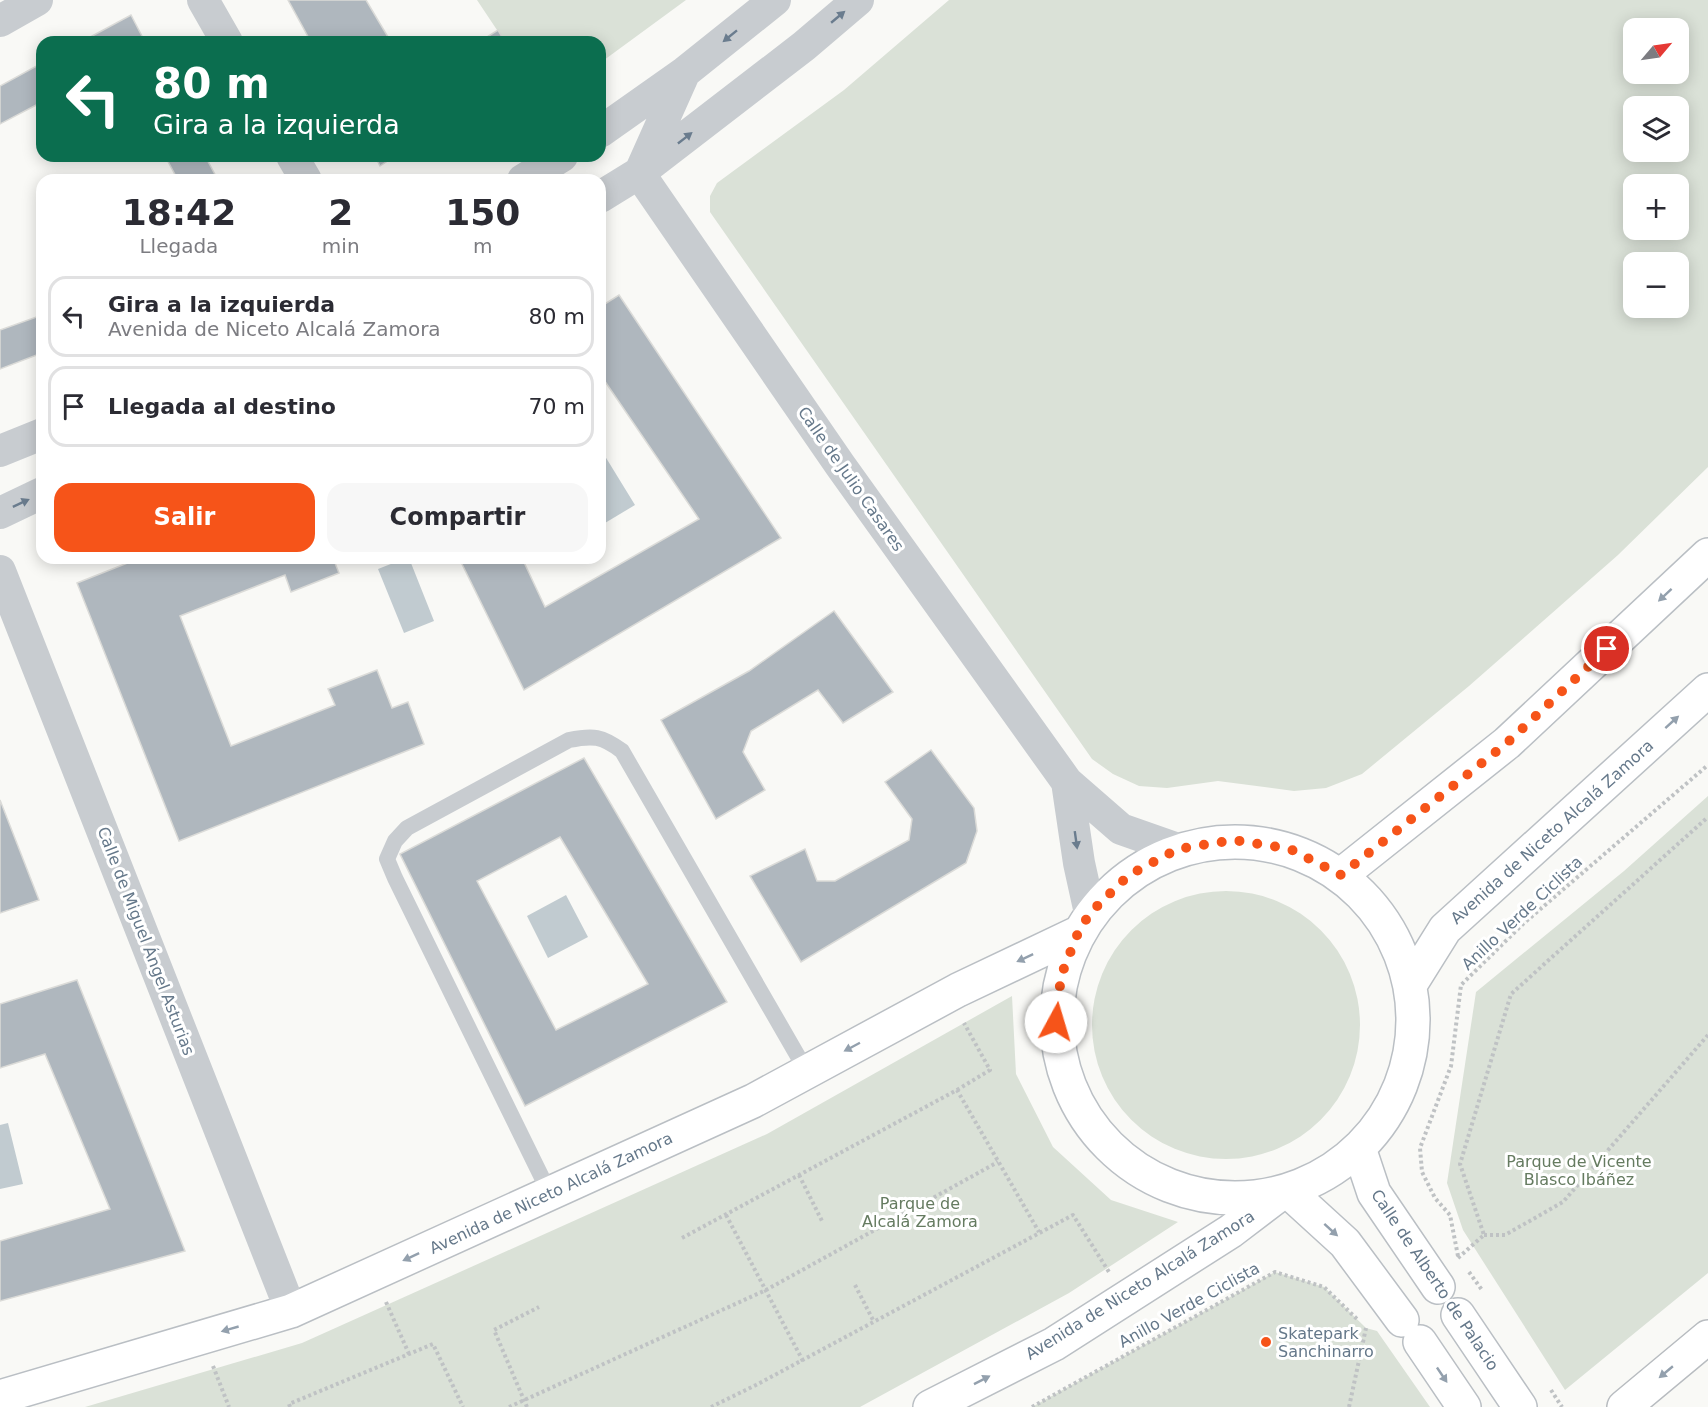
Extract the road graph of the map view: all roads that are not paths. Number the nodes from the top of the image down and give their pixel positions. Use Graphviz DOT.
graph roads {
  1 [pos="37,0"];
  2 [pos="203,0"];
  3 [pos="775,0"];
  4 [pos="858,0"];
  5 [pos="0,21"];
  6 [pos="224,36"];
  7 [pos="685,72"];
  8 [pos="606,128"];
  9 [pos="552,162"];
  10 [pos="639,173"];
  11 [pos="534,174"];
  12 [pos="606,193"];
  13 [pos="36,436"];
  14 [pos="0,451"];
  15 [pos="36,496"];
  16 [pos="0,513"];
  17 [pos="1708,555"];
  18 [pos="0,571"];
  19 [pos="1708,690"];
  20 [pos="1067,782"];
  21 [pos="1178,849"];
  22 [pos="1341,875"];
  23 [pos="1084,923"];
  24 [pos="1410,985"];
  25 [pos="807,1072"];
  26 [pos="1359,1148"];
  27 [pos="1286,1191"];
  28 [pos="550,1194"];
  29 [pos="1438,1287"];
  30 [pos="291,1311"];
  31 [pos="1458,1315"];
  32 [pos="1708,1337"];
  33 [pos="0,1397"];
  34 [pos="930,1407"];
  35 [pos="1464,1407"];
  36 [pos="1520,1407"];
  37 [pos="1624,1407"];
  1 -- 5 [label="street"];
  2 -- 6 [label="street"];
  3 -- 7 [label="street, one-way"];
  10 -- 4 [label="street, one-way"];
  7 -- 8 [label="street"];
  7 -- 10 [label="street"];
  9 -- 11 [label="street"];
  10 -- 12 [label="street"];
  10 -- 20 [label="street, Calle de Julio Casares"];
  13 -- 14 [label="street"];
  16 -- 15 [label="street, one-way"];
  17 -- 22 [label="main road, one-way"];
  18 -- 30 [label="street, Calle de Miguel Ángel Asturias"];
  24 -- 19 [label="main road, Avenida de Niceto Alcalá Zamora, one-way"];
  20 -- 21 [label="street, Calle de Julio Casares"];
  20 -- 23 [label="street, Calle de Julio Casares, one-way"];
  21 -- 22 [label="main road"];
  21 -- 23 [label="main road"];
  22 -- 24 [label="main road"];
  23 -- 25 [label="main road, Avenida de Niceto Alcalá Zamora, one-way"];
  23 -- 27 [label="main road"];
  24 -- 26 [label="main road"];
  25 -- 28 [label="main road, Avenida de Niceto Alcalá Zamora"];
  25 -- 28 [label="lane"];
  26 -- 27 [label="main road"];
  26 -- 29 [label="main road, Calle de Alberto de Palacio"];
  34 -- 27 [label="main road, Avenida de Niceto Alcalá Zamora, one-way"];
  27 -- 35 [label="main road, one-way"];
  28 -- 30 [label="main road, Avenida de Niceto Alcalá Zamora, one-way"];
  29 -- 31 [label="street, Calle de Alberto de Palacio"];
  30 -- 33 [label="main road, Avenida de Niceto Alcalá Zamora, one-way"];
  31 -- 36 [label="main road, Calle de Alberto de Palacio"];
  32 -- 37 [label="main road, one-way"];
}
